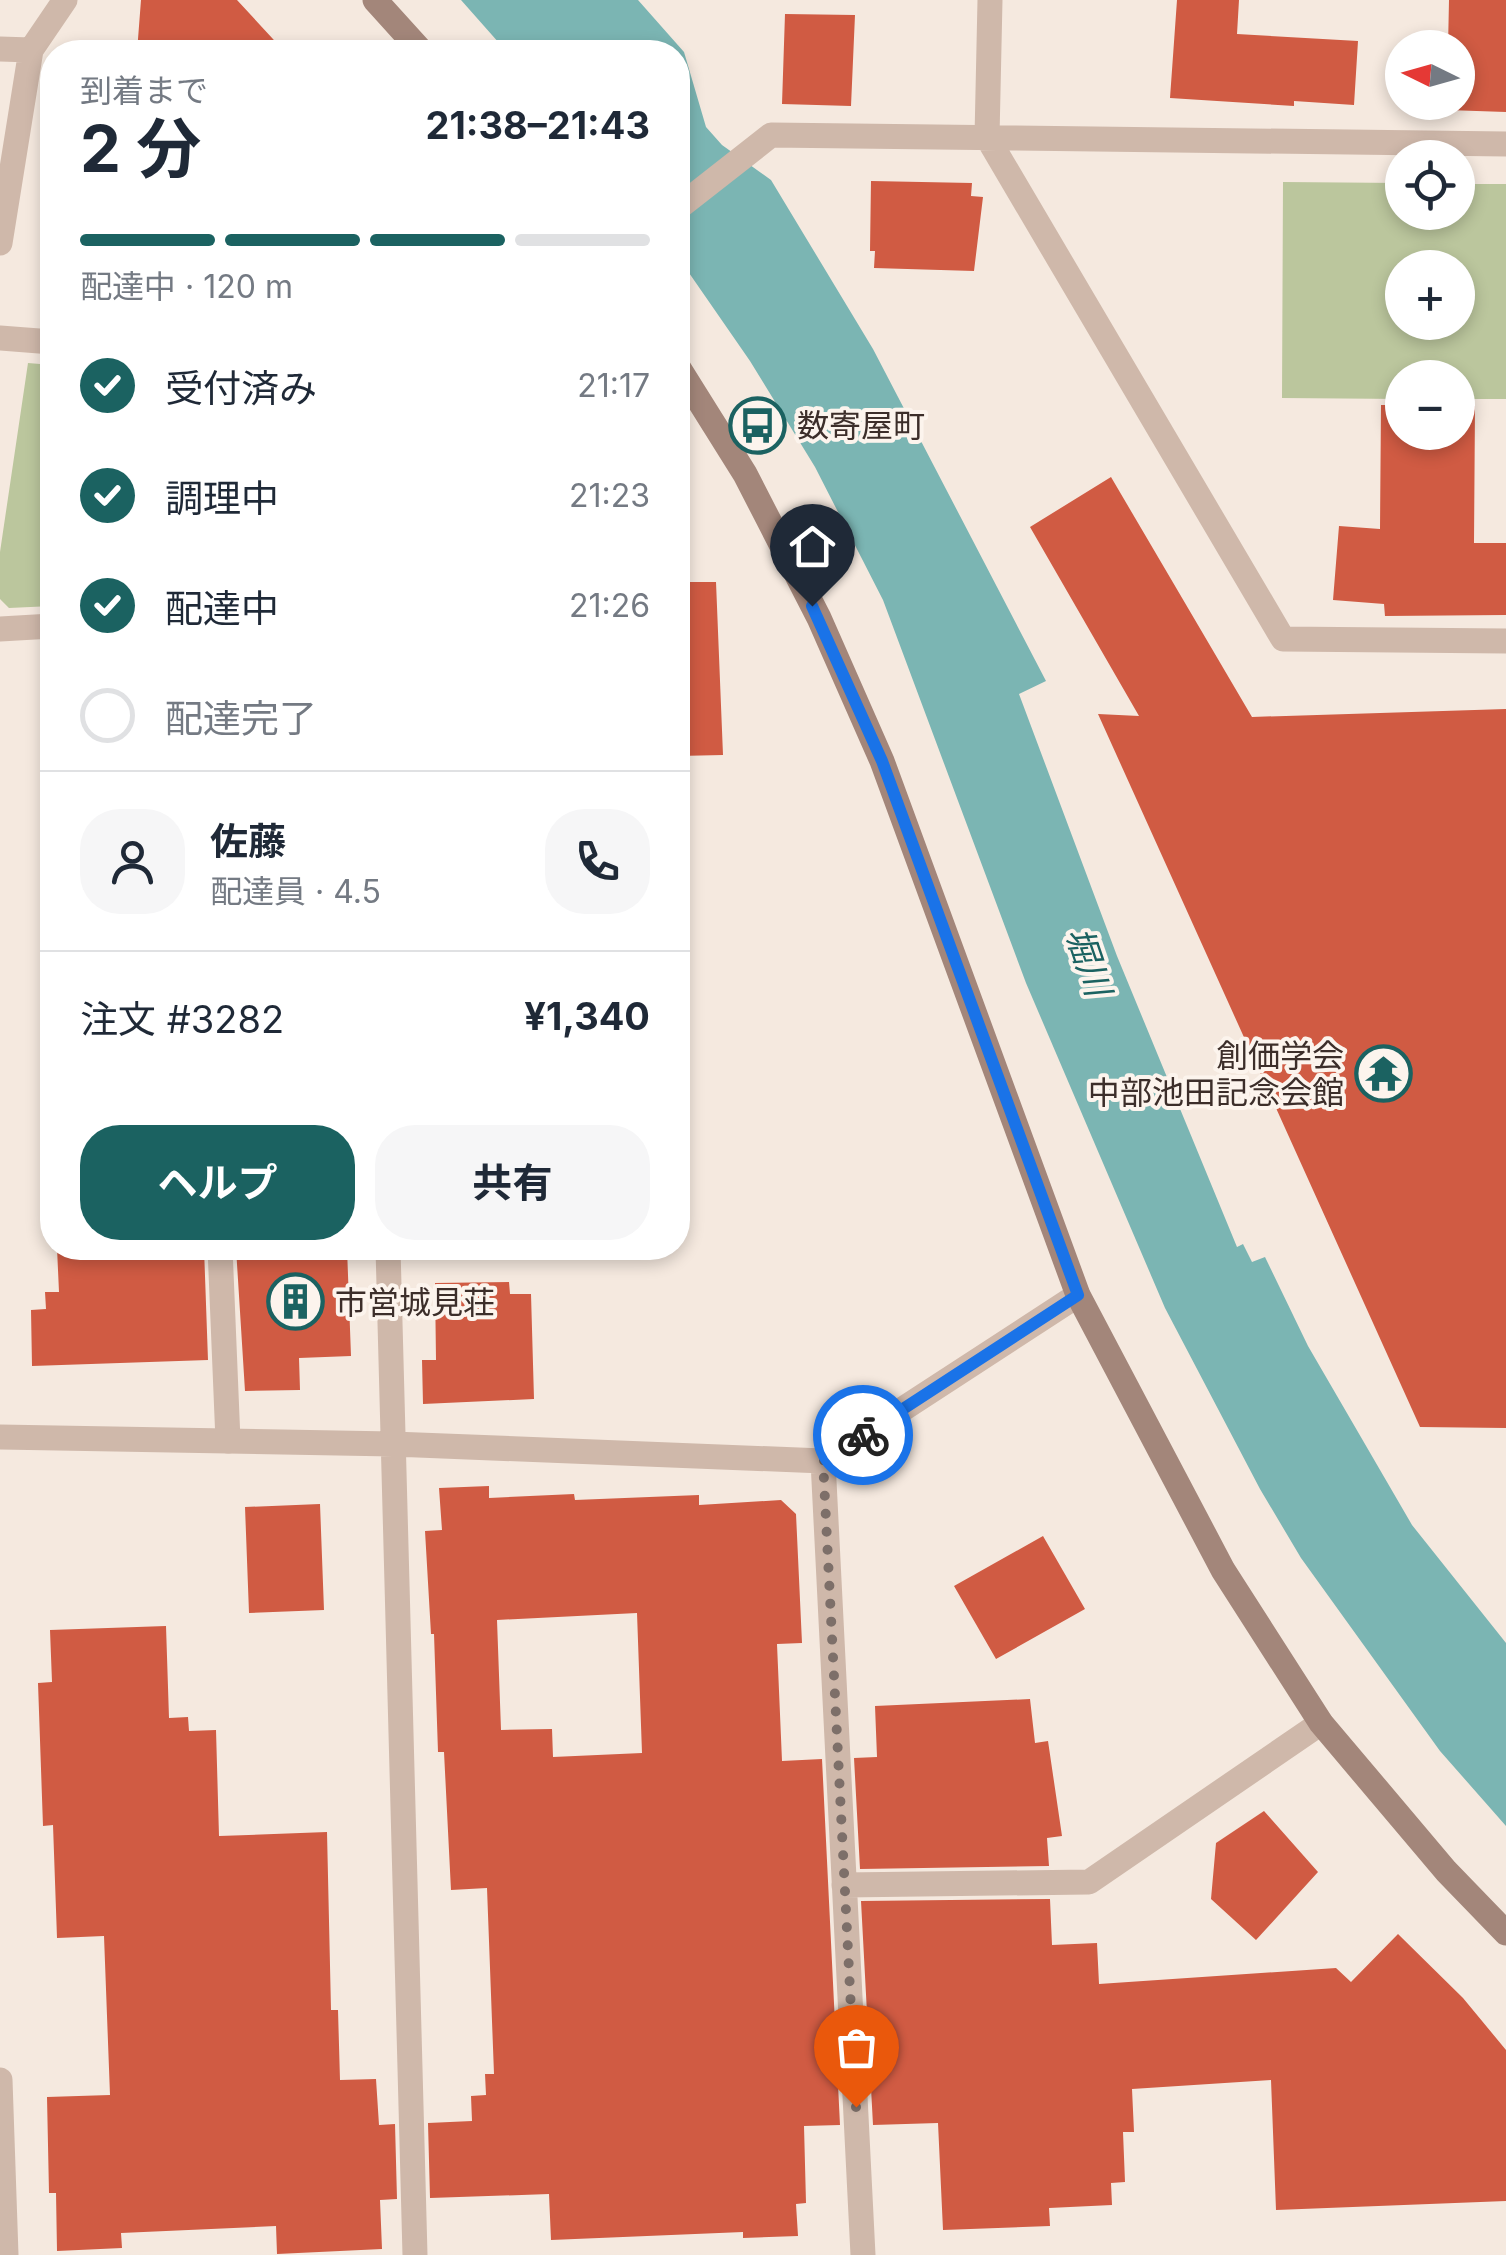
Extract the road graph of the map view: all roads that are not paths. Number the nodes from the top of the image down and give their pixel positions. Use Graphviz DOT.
graph roads {
  1 [pos="65,0"];
  2 [pos="375,0"];
  3 [pos="990,0"];
  4 [pos="411,40"];
  5 [pos="0,49"];
  6 [pos="31,50"];
  7 [pos="987,137"];
  8 [pos="1506,144"];
  9 [pos="690,199"];
  10 [pos="0,243"];
  11 [pos="0,338"];
  12 [pos="40,341"];
  13 [pos="690,385"];
  14 [pos="40,627"];
  15 [pos="0,629"];
  16 [pos="1506,641"];
  17 [pos="220,1260"];
  18 [pos="388,1260"];
  19 [pos="1078,1295"];
  20 [pos="0,1438"];
  21 [pos="228,1441"];
  22 [pos="393,1444"];
  23 [pos="823,1461"];
  24 [pos="1321,1723"];
  25 [pos="844,1885"];
  26 [pos="1506,1933"];
  27 [pos="0,2080"];
  28 [pos="6,2255"];
  29 [pos="415,2255"];
  30 [pos="863,2255"];
  1 -- 6 [label="street"];
  2 -- 4 [label="street"];
  3 -- 7 [label="street"];
  5 -- 6 [label="street"];
  6 -- 10 [label="street"];
  7 -- 8 [label="street"];
  7 -- 9 [label="street"];
  7 -- 16 [label="street"];
  11 -- 12 [label="street"];
  13 -- 19 [label="street"];
  14 -- 15 [label="street"];
  17 -- 21 [label="street"];
  18 -- 22 [label="street"];
  19 -- 23 [label="street"];
  19 -- 24 [label="street"];
  20 -- 21 [label="street"];
  21 -- 22 [label="street"];
  22 -- 23 [label="street"];
  22 -- 29 [label="street"];
  23 -- 25 [label="street"];
  24 -- 25 [label="street"];
  24 -- 26 [label="street"];
  25 -- 30 [label="street"];
  27 -- 28 [label="street"];
}
